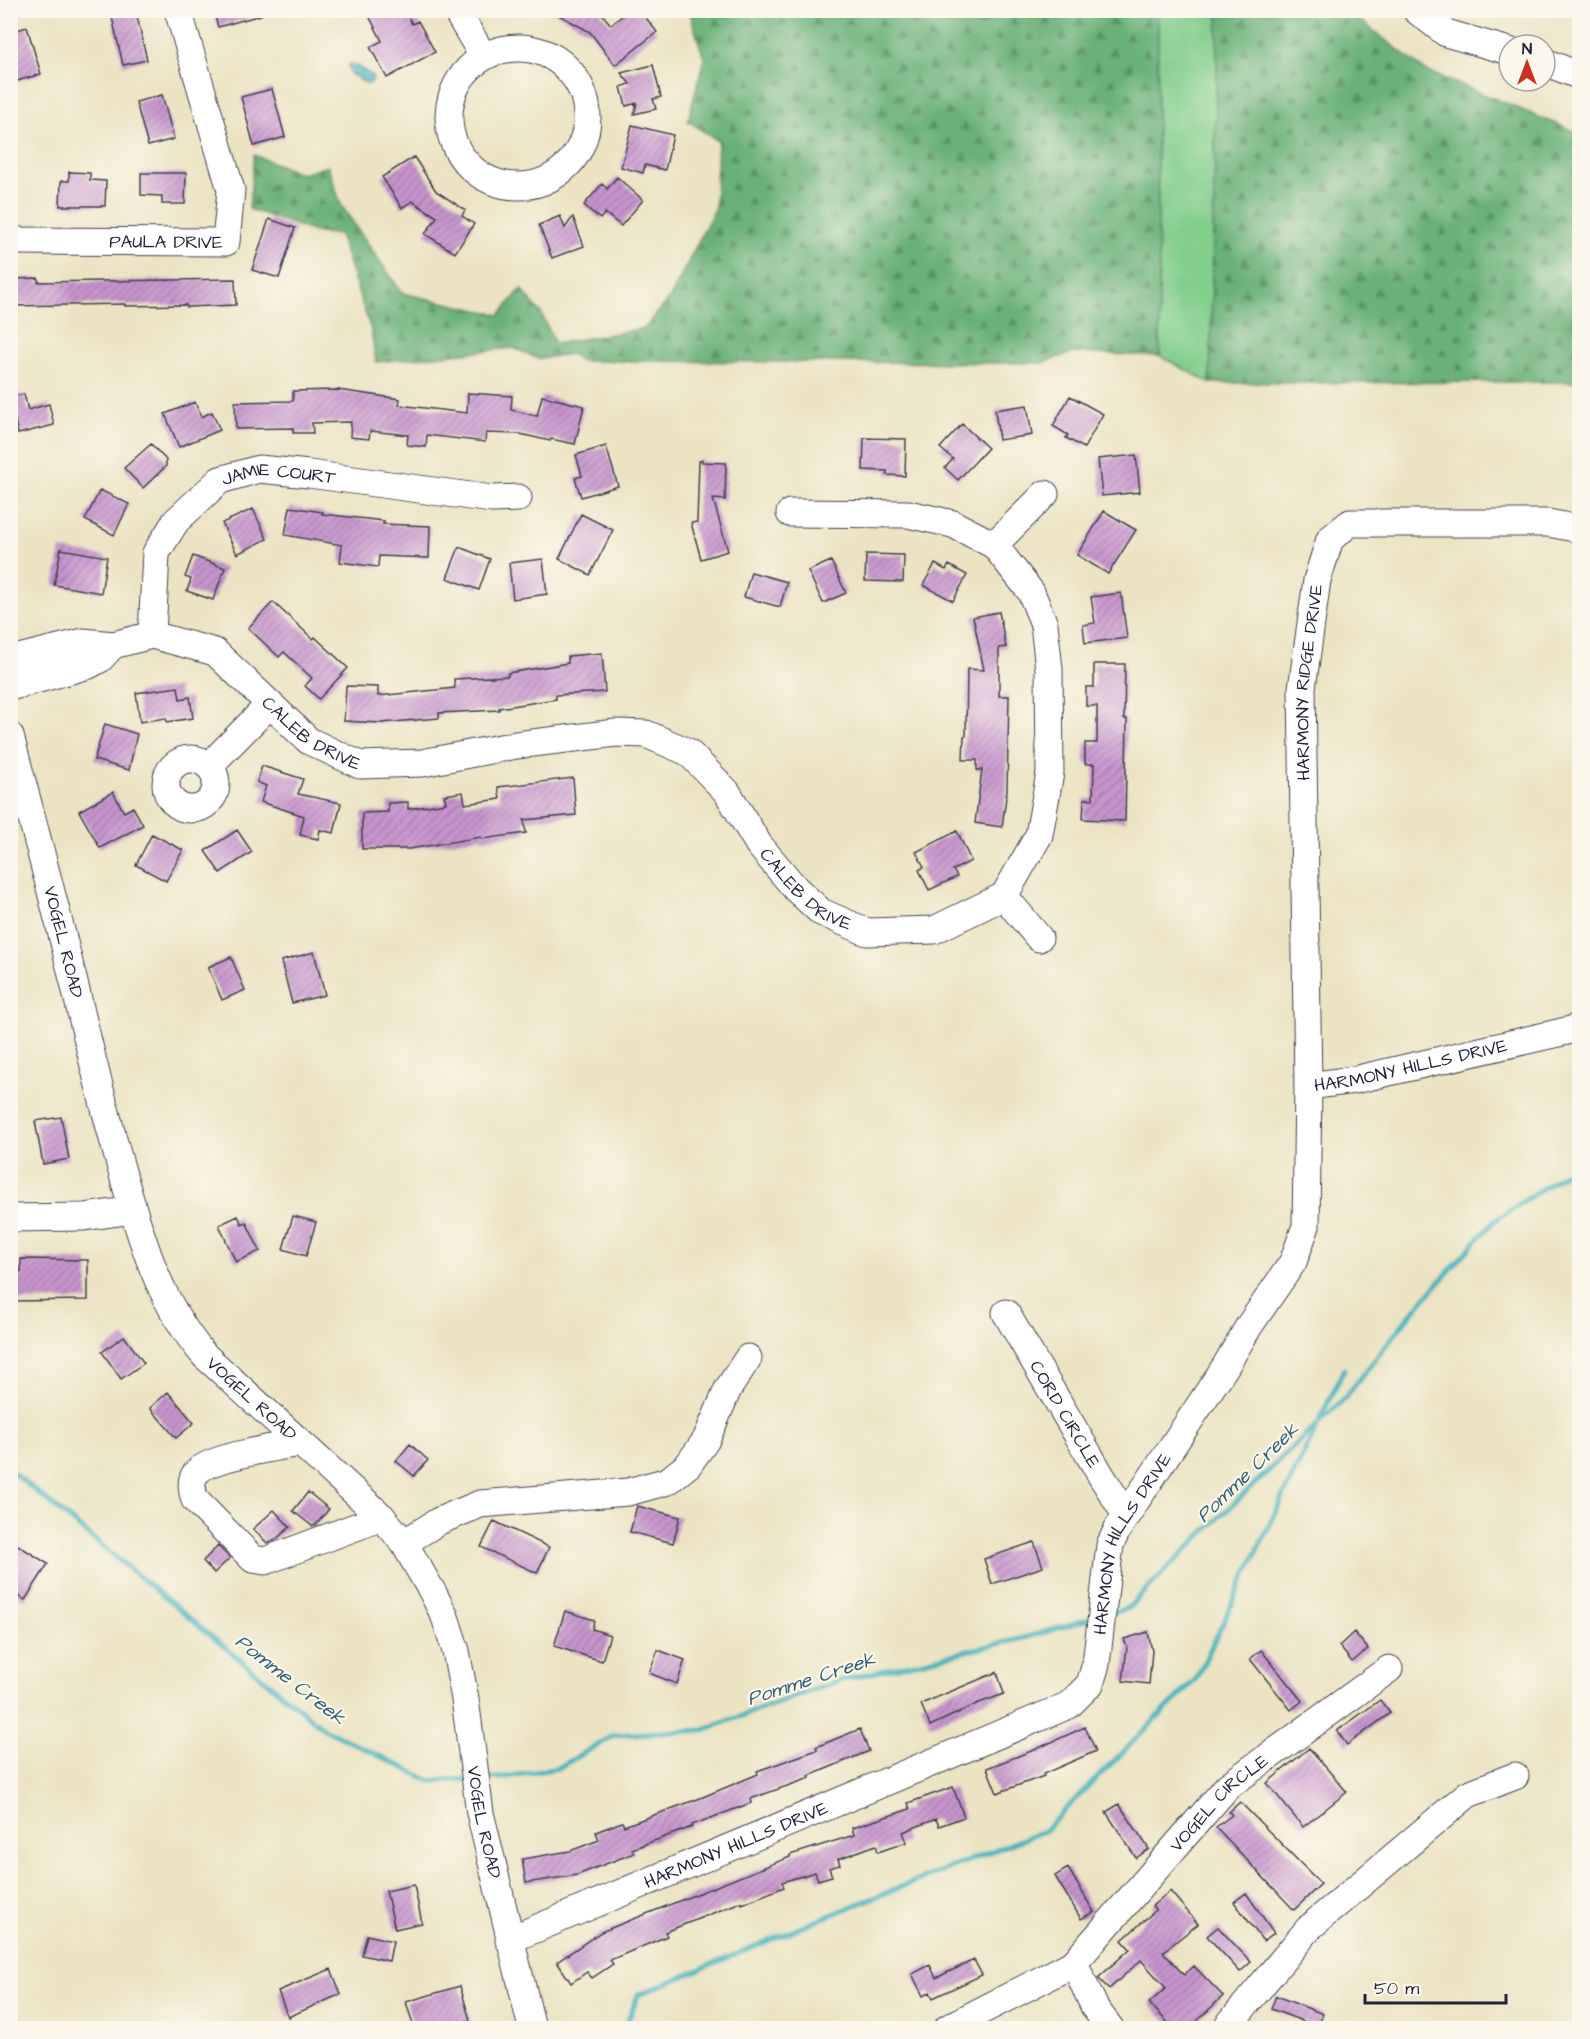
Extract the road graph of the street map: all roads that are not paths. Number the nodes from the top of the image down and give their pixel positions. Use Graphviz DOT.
graph roads {
  1 [pos="178,10"];
  2 [pos="456,10"];
  3 [pos="1416,10"];
  4 [pos="1497,48"];
  5 [pos="483,56"];
  6 [pos="1557,67"];
  7 [pos="1580,76"];
  8 [pos="10,241"];
  9 [pos="1045,494"];
  10 [pos="518,498"];
  11 [pos="790,513"];
  12 [pos="1580,529"];
  13 [pos="994,545"];
  14 [pos="152,635"];
  15 [pos="113,645"];
  16 [pos="10,660"];
  17 [pos="10,687"];
  18 [pos="269,705"];
  19 [pos="10,736"];
  20 [pos="209,766"];
  21 [pos="1004,896"];
  22 [pos="1039,938"];
  23 [pos="1580,1026"];
  24 [pos="1308,1086"];
  25 [pos="133,1210"];
  26 [pos="10,1218"];
  27 [pos="1006,1313"];
  28 [pos="748,1358"];
  29 [pos="300,1443"];
  30 [pos="1126,1515"];
  31 [pos="382,1517"];
  32 [pos="404,1543"];
  33 [pos="1389,1669"];
  34 [pos="1515,1776"];
  35 [pos="509,1940"];
  36 [pos="1074,1963"];
  37 [pos="532,2028"];
  38 [pos="948,2028"];
  39 [pos="1110,2028"];
  40 [pos="1226,2028"];
  1 -- 8 [label="street, PAULA DRIVE"];
  2 -- 5 [label="street"];
  3 -- 4 [label="street"];
  5 -- 5 [label="street"];
  6 -- 7 [label="street"];
  9 -- 13 [label="street"];
  10 -- 14 [label="street, JAMIE COURT"];
  11 -- 13 [label="street"];
  12 -- 24 [label="street, HARMONY RIDGE DRIVE"];
  13 -- 21 [label="street"];
  14 -- 15 [label="street, CALEB DRIVE"];
  14 -- 18 [label="street, CALEB DRIVE"];
  15 -- 16 [label="street, CALEB DRIVE"];
  15 -- 17 [label="street, CALEB DRIVE"];
  18 -- 20 [label="street"];
  18 -- 21 [label="street, CALEB DRIVE"];
  19 -- 25 [label="street, VOGEL ROAD"];
  21 -- 22 [label="street"];
  23 -- 24 [label="street, HARMONY HILLS DRIVE"];
  24 -- 30 [label="street, HARMONY HILLS DRIVE"];
  25 -- 26 [label="street"];
  25 -- 29 [label="street, VOGEL ROAD"];
  27 -- 30 [label="street, CORD CIRCLE"];
  28 -- 32 [label="street"];
  29 -- 31 [label="street, VOGEL ROAD"];
  29 -- 31 [label="street"];
  30 -- 35 [label="street, HARMONY HILLS DRIVE"];
  31 -- 32 [label="street, VOGEL ROAD"];
  32 -- 35 [label="street, VOGEL ROAD"];
  33 -- 36 [label="street, VOGEL CIRCLE"];
  34 -- 40 [label="street"];
  35 -- 37 [label="street, VOGEL ROAD"];
  36 -- 38 [label="street, VOGEL CIRCLE"];
  36 -- 39 [label="street"];
}
